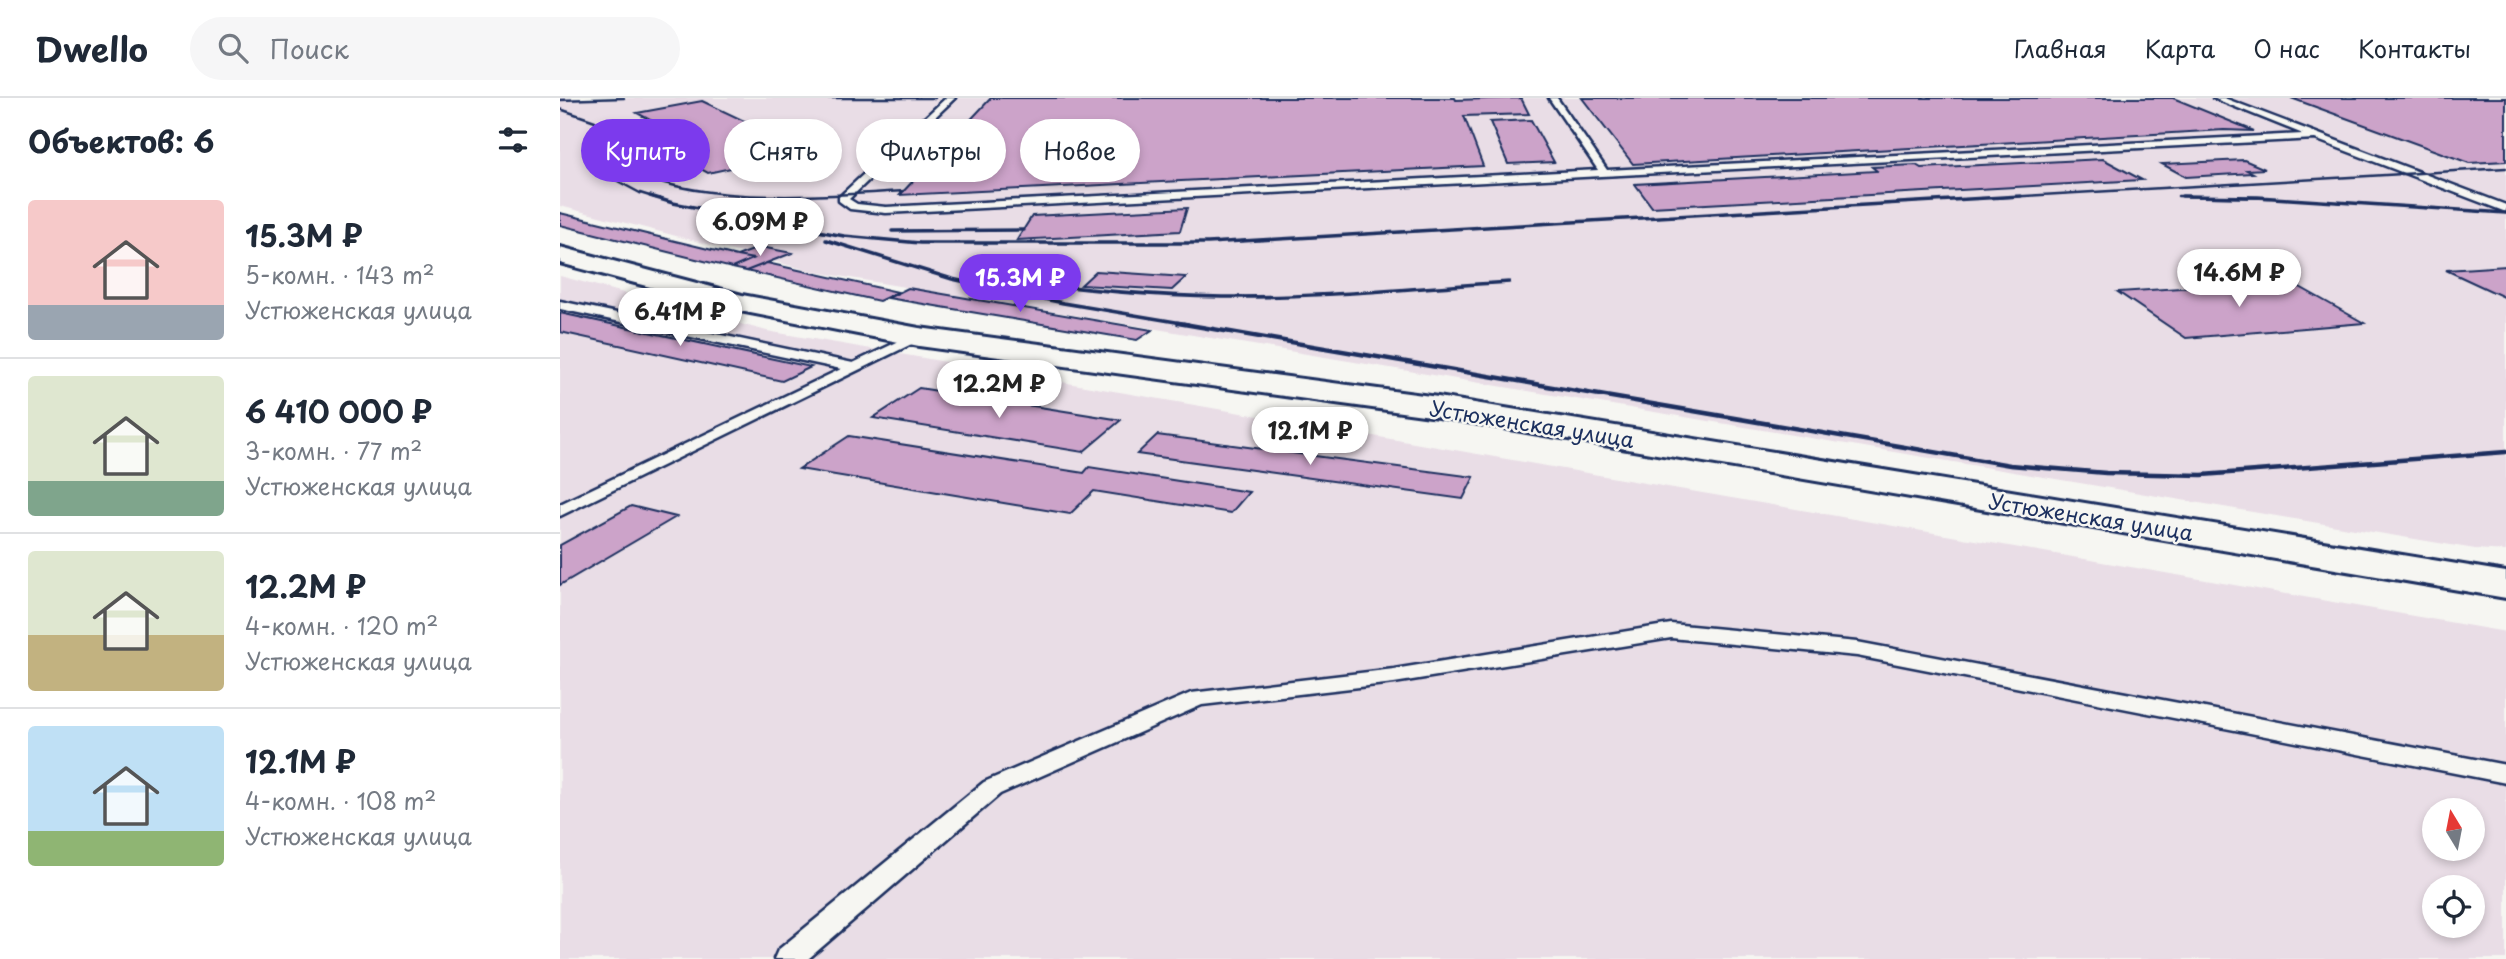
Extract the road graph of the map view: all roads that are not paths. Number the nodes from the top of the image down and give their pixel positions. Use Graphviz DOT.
graph roads {
  1 [pos="951,98"];
  2 [pos="1553,98"];
  3 [pos="2217,98"];
  4 [pos="2315,136"];
  5 [pos="1604,172"];
  6 [pos="2506,209"];
  7 [pos="560,255"];
  8 [pos="560,305"];
  9 [pos="919,337"];
  10 [pos="855,368"];
  11 [pos="560,511"];
  12 [pos="2506,584"];
  13 [pos="2506,774"];
  14 [pos="788,959"];
  1 -- 5 [label="lane"];
  2 -- 5 [label="lane"];
  3 -- 4 [label="lane"];
  4 -- 5 [label="lane"];
  4 -- 6 [label="lane"];
  7 -- 9 [label="main road, Устюженская улица"];
  8 -- 10 [label="lane"];
  9 -- 10 [label="lane"];
  9 -- 12 [label="main road, Устюженская улица"];
  10 -- 11 [label="lane"];
  13 -- 14 [label="lane"];
}
